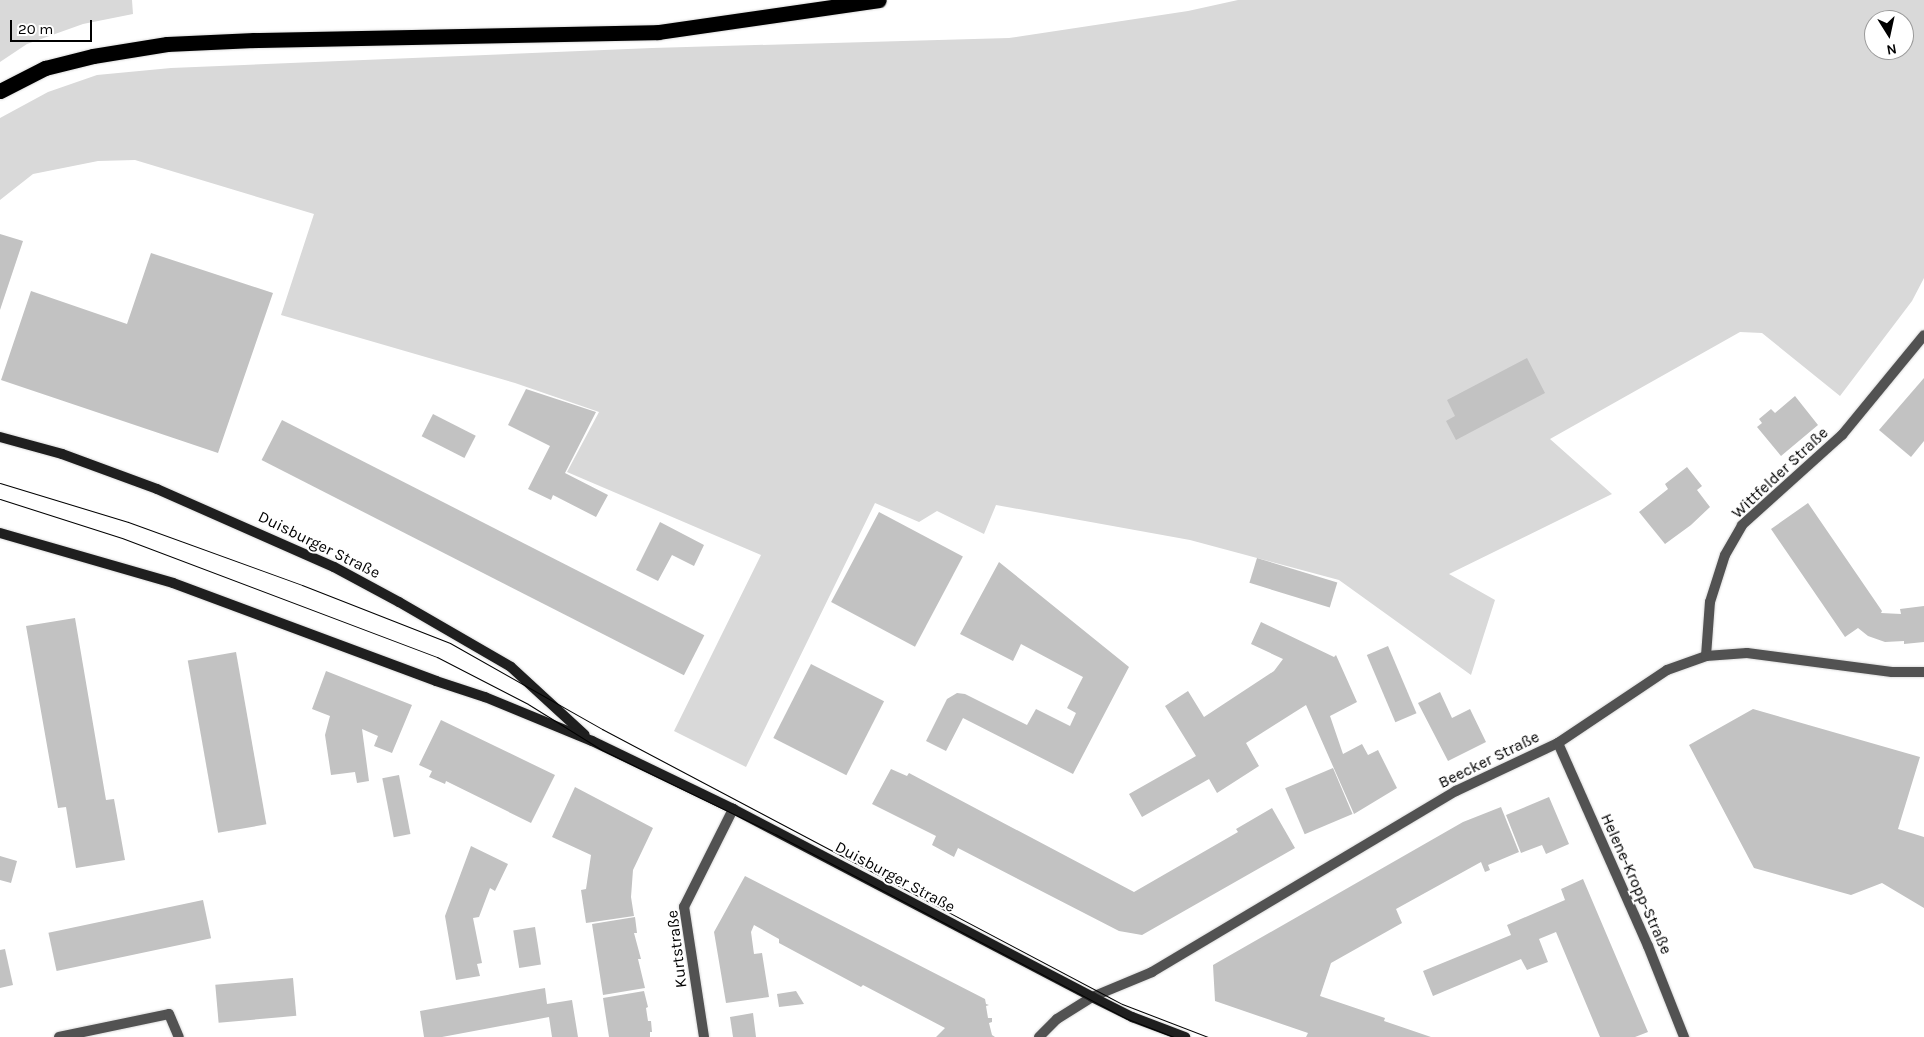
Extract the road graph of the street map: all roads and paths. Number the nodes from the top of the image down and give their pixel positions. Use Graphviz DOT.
graph roads {
  1 [pos="879,0"];
  2 [pos="0,91"];
  3 [pos="1924,336"];
  4 [pos="0,436"];
  5 [pos="0,533"];
  6 [pos="1706,656"];
  7 [pos="1924,672"];
  8 [pos="592,741"];
  9 [pos="1558,743"];
  10 [pos="732,808"];
  11 [pos="1092,997"];
  12 [pos="60,1037"];
  13 [pos="179,1037"];
  14 [pos="704,1037"];
  15 [pos="1039,1037"];
  16 [pos="1185,1037"];
  17 [pos="1684,1037"];
  1 -- 2 [label="highway"];
  3 -- 6 [label="street, Wittfelder Straße"];
  4 -- 8 [label="main road, Duisburger Straße"];
  5 -- 8 [label="main road, Duisburger Straße"];
  6 -- 7 [label="street, Beecker Straße"];
  6 -- 9 [label="street, Beecker Straße"];
  8 -- 10 [label="main road, Duisburger Straße"];
  9 -- 11 [label="street, Beecker Straße"];
  9 -- 17 [label="street, Helene-Kropp-Straße"];
  10 -- 11 [label="main road, Duisburger Straße"];
  10 -- 14 [label="street, Kurtstraße"];
  11 -- 15 [label="street, Beecker Straße"];
  11 -- 16 [label="main road, Duisburger Straße"];
  12 -- 13 [label="street"];
}
